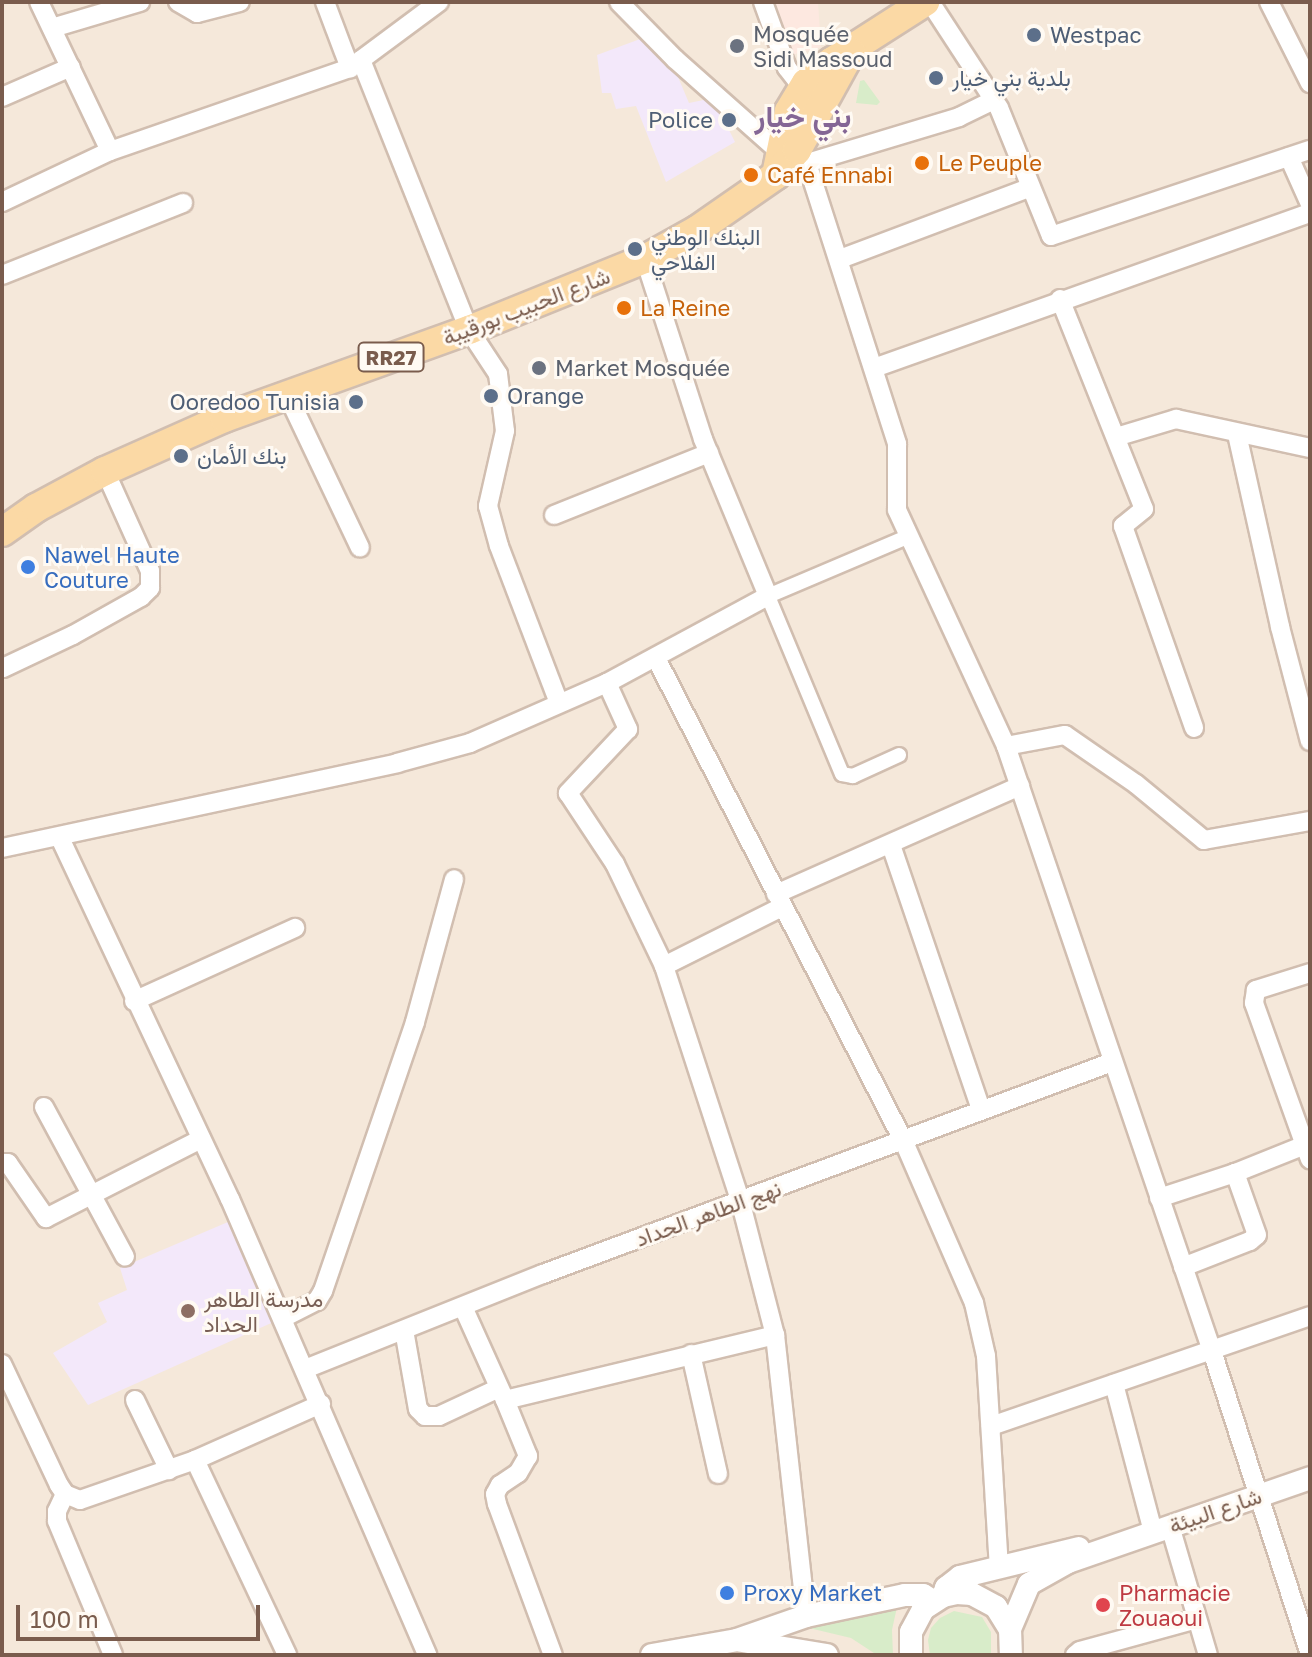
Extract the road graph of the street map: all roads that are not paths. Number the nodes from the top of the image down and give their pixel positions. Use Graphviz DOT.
graph roads {
  1 [pos="39,2"];
  2 [pos="140,2"];
  3 [pos="178,2"];
  4 [pos="240,2"];
  5 [pos="325,2"];
  6 [pos="439,2"];
  7 [pos="619,2"];
  8 [pos="763,2"];
  9 [pos="927,2"];
  10 [pos="1269,2"];
  11 [pos="52,28"];
  12 [pos="355,64"];
  13 [pos="71,67"];
  14 [pos="1310,83"];
  15 [pos="2,97"];
  16 [pos="811,97"];
  17 [pos="994,100"];
  18 [pos="1310,150"];
  19 [pos="110,151"];
  20 [pos="789,155"];
  21 [pos="1289,157"];
  22 [pos="1029,188"];
  23 [pos="2,202"];
  24 [pos="183,203"];
  25 [pos="1310,204"];
  26 [pos="1310,213"];
  27 [pos="645,259"];
  28 [pos="840,259"];
  29 [pos="5,267"];
  30 [pos="1060,299"];
  31 [pos="469,330"];
  32 [pos="874,368"];
  33 [pos="287,394"];
  34 [pos="1237,434"];
  35 [pos="1116,437"];
  36 [pos="1310,448"];
  37 [pos="709,453"];
  38 [pos="105,471"];
  39 [pos="554,515"];
  40 [pos="2,532"];
  41 [pos="907,537"];
  42 [pos="360,548"];
  43 [pos="768,596"];
  44 [pos="656,658"];
  45 [pos="3,668"];
  46 [pos="607,683"];
  47 [pos="559,703"];
  48 [pos="1194,728"];
  49 [pos="1310,741"];
  50 [pos="1006,746"];
  51 [pos="899,755"];
  52 [pos="1020,786"];
  53 [pos="1310,821"];
  54 [pos="60,838"];
  55 [pos="891,845"];
  56 [pos="2,848"];
  57 [pos="454,879"];
  58 [pos="779,901"];
  59 [pos="295,928"];
  60 [pos="664,966"];
  61 [pos="1310,973"];
  62 [pos="134,1001"];
  63 [pos="1112,1062"];
  64 [pos="44,1107"];
  65 [pos="981,1110"];
  66 [pos="201,1139"];
  67 [pos="904,1142"];
  68 [pos="1307,1152"];
  69 [pos="2,1163"];
  70 [pos="1235,1173"];
  71 [pos="93,1195"];
  72 [pos="1159,1198"];
  73 [pos="740,1200"];
  74 [pos="125,1257"];
  75 [pos="1183,1267"];
  76 [pos="463,1307"];
  77 [pos="1310,1316"];
  78 [pos="283,1318"];
  79 [pos="404,1330"];
  80 [pos="775,1335"];
  81 [pos="1212,1351"];
  82 [pos="691,1354"];
  83 [pos="2,1364"];
  84 [pos="305,1369"];
  85 [pos="1114,1384"];
  86 [pos="502,1394"];
  87 [pos="135,1400"];
  88 [pos="321,1404"];
  89 [pos="991,1426"];
  90 [pos="195,1460"];
  91 [pos="169,1470"];
  92 [pos="718,1474"];
  93 [pos="1310,1478"];
  94 [pos="65,1494"];
  95 [pos="1258,1495"];
  96 [pos="1162,1529"];
  97 [pos="1120,1544"];
  98 [pos="999,1566"];
  99 [pos="938,1599"];
  100 [pos="806,1616"];
  101 [pos="1197,1619"];
  102 [pos="1010,1629"];
  103 [pos="737,1640"];
  104 [pos="774,1650"];
  105 [pos="113,1655"];
  106 [pos="287,1655"];
  107 [pos="427,1655"];
  108 [pos="553,1655"];
  109 [pos="652,1655"];
  110 [pos="827,1655"];
  111 [pos="911,1655"];
  112 [pos="1011,1655"];
  113 [pos="1075,1655"];
  114 [pos="1208,1655"];
  115 [pos="1310,1655"];
  1 -- 11 [label="street"];
  2 -- 11 [label="street"];
  3 -- 4 [label="street"];
  5 -- 12 [label="street"];
  6 -- 12 [label="street"];
  7 -- 20 [label="street"];
  8 -- 16 [label="street"];
  9 -- 16 [label="main road"];
  9 -- 17 [label="street"];
  10 -- 14 [label="street"];
  11 -- 13 [label="street"];
  12 -- 19 [label="street"];
  12 -- 31 [label="street"];
  13 -- 15 [label="street"];
  13 -- 19 [label="street"];
  16 -- 20 [label="main road"];
  17 -- 20 [label="street"];
  17 -- 22 [label="street"];
  18 -- 21 [label="street"];
  19 -- 23 [label="street"];
  20 -- 27 [label="main road, شارع الحبيب بورقيبة / RR27"];
  20 -- 28 [label="street"];
  21 -- 22 [label="street"];
  21 -- 25 [label="street"];
  22 -- 28 [label="street"];
  24 -- 29 [label="street"];
  26 -- 30 [label="street"];
  27 -- 31 [label="main road, شارع الحبيب بورقيبة / RR27"];
  27 -- 37 [label="street"];
  28 -- 32 [label="street"];
  30 -- 32 [label="street"];
  30 -- 35 [label="street"];
  31 -- 33 [label="main road, شارع الحبيب بورقيبة / RR27"];
  31 -- 47 [label="street"];
  32 -- 41 [label="street"];
  33 -- 38 [label="main road, شارع الحبيب بورقيبة / RR27"];
  33 -- 42 [label="street"];
  34 -- 35 [label="street"];
  34 -- 36 [label="street"];
  34 -- 49 [label="street"];
  35 -- 48 [label="street"];
  37 -- 39 [label="street"];
  37 -- 43 [label="street"];
  38 -- 40 [label="main road, شارع الحبيب بورقيبة / RR27"];
  38 -- 45 [label="street"];
  41 -- 43 [label="street"];
  41 -- 50 [label="street"];
  43 -- 44 [label="street"];
  43 -- 51 [label="street"];
  44 -- 46 [label="street"];
  44 -- 58 [label="street"];
  46 -- 47 [label="street"];
  46 -- 60 [label="street"];
  47 -- 54 [label="street"];
  50 -- 52 [label="street"];
  50 -- 53 [label="street"];
  52 -- 55 [label="street"];
  52 -- 63 [label="street"];
  54 -- 56 [label="street"];
  54 -- 62 [label="street"];
  55 -- 58 [label="street"];
  55 -- 65 [label="street"];
  57 -- 78 [label="street"];
  58 -- 60 [label="street"];
  58 -- 67 [label="street"];
  59 -- 62 [label="street"];
  60 -- 73 [label="street"];
  61 -- 68 [label="street"];
  62 -- 66 [label="street"];
  63 -- 65 [label="street, نهج الطاهر الحداد"];
  63 -- 72 [label="street"];
  64 -- 71 [label="street"];
  65 -- 67 [label="street, نهج الطاهر الحداد"];
  66 -- 71 [label="street"];
  66 -- 78 [label="street"];
  67 -- 73 [label="street, نهج الطاهر الحداد"];
  67 -- 89 [label="street"];
  68 -- 70 [label="street"];
  69 -- 71 [label="street"];
  70 -- 72 [label="street"];
  70 -- 75 [label="street"];
  71 -- 74 [label="street"];
  72 -- 75 [label="street"];
  73 -- 76 [label="street, نهج الطاهر الحداد"];
  73 -- 80 [label="street"];
  75 -- 81 [label="street"];
  76 -- 79 [label="street, نهج الطاهر الحداد"];
  76 -- 86 [label="street"];
  77 -- 81 [label="street"];
  78 -- 84 [label="street"];
  79 -- 84 [label="street, نهج الطاهر الحداد"];
  79 -- 86 [label="street"];
  80 -- 82 [label="street"];
  80 -- 100 [label="street"];
  81 -- 85 [label="street"];
  81 -- 95 [label="street"];
  82 -- 86 [label="street"];
  82 -- 92 [label="street"];
  83 -- 94 [label="street"];
  84 -- 88 [label="street"];
  85 -- 89 [label="street"];
  85 -- 96 [label="street"];
  86 -- 108 [label="street"];
  87 -- 91 [label="street"];
  88 -- 90 [label="street"];
  88 -- 107 [label="street"];
  89 -- 98 [label="street"];
  90 -- 91 [label="street"];
  90 -- 106 [label="street"];
  91 -- 94 [label="street"];
  93 -- 95 [label="street, شارع البيئة"];
  94 -- 105 [label="street"];
  95 -- 96 [label="street, شارع البيئة"];
  95 -- 115 [label="street"];
  96 -- 97 [label="street, شارع البيئة"];
  96 -- 101 [label="street"];
  97 -- 98 [label="street"];
  97 -- 102 [label="street"];
  98 -- 99 [label="street"];
  99 -- 100 [label="street"];
  99 -- 102 [label="street"];
  99 -- 111 [label="street"];
  100 -- 103 [label="street"];
  101 -- 113 [label="street"];
  101 -- 114 [label="street"];
  102 -- 112 [label="street"];
  103 -- 104 [label="street"];
  103 -- 109 [label="street"];
  104 -- 110 [label="street"];
}
